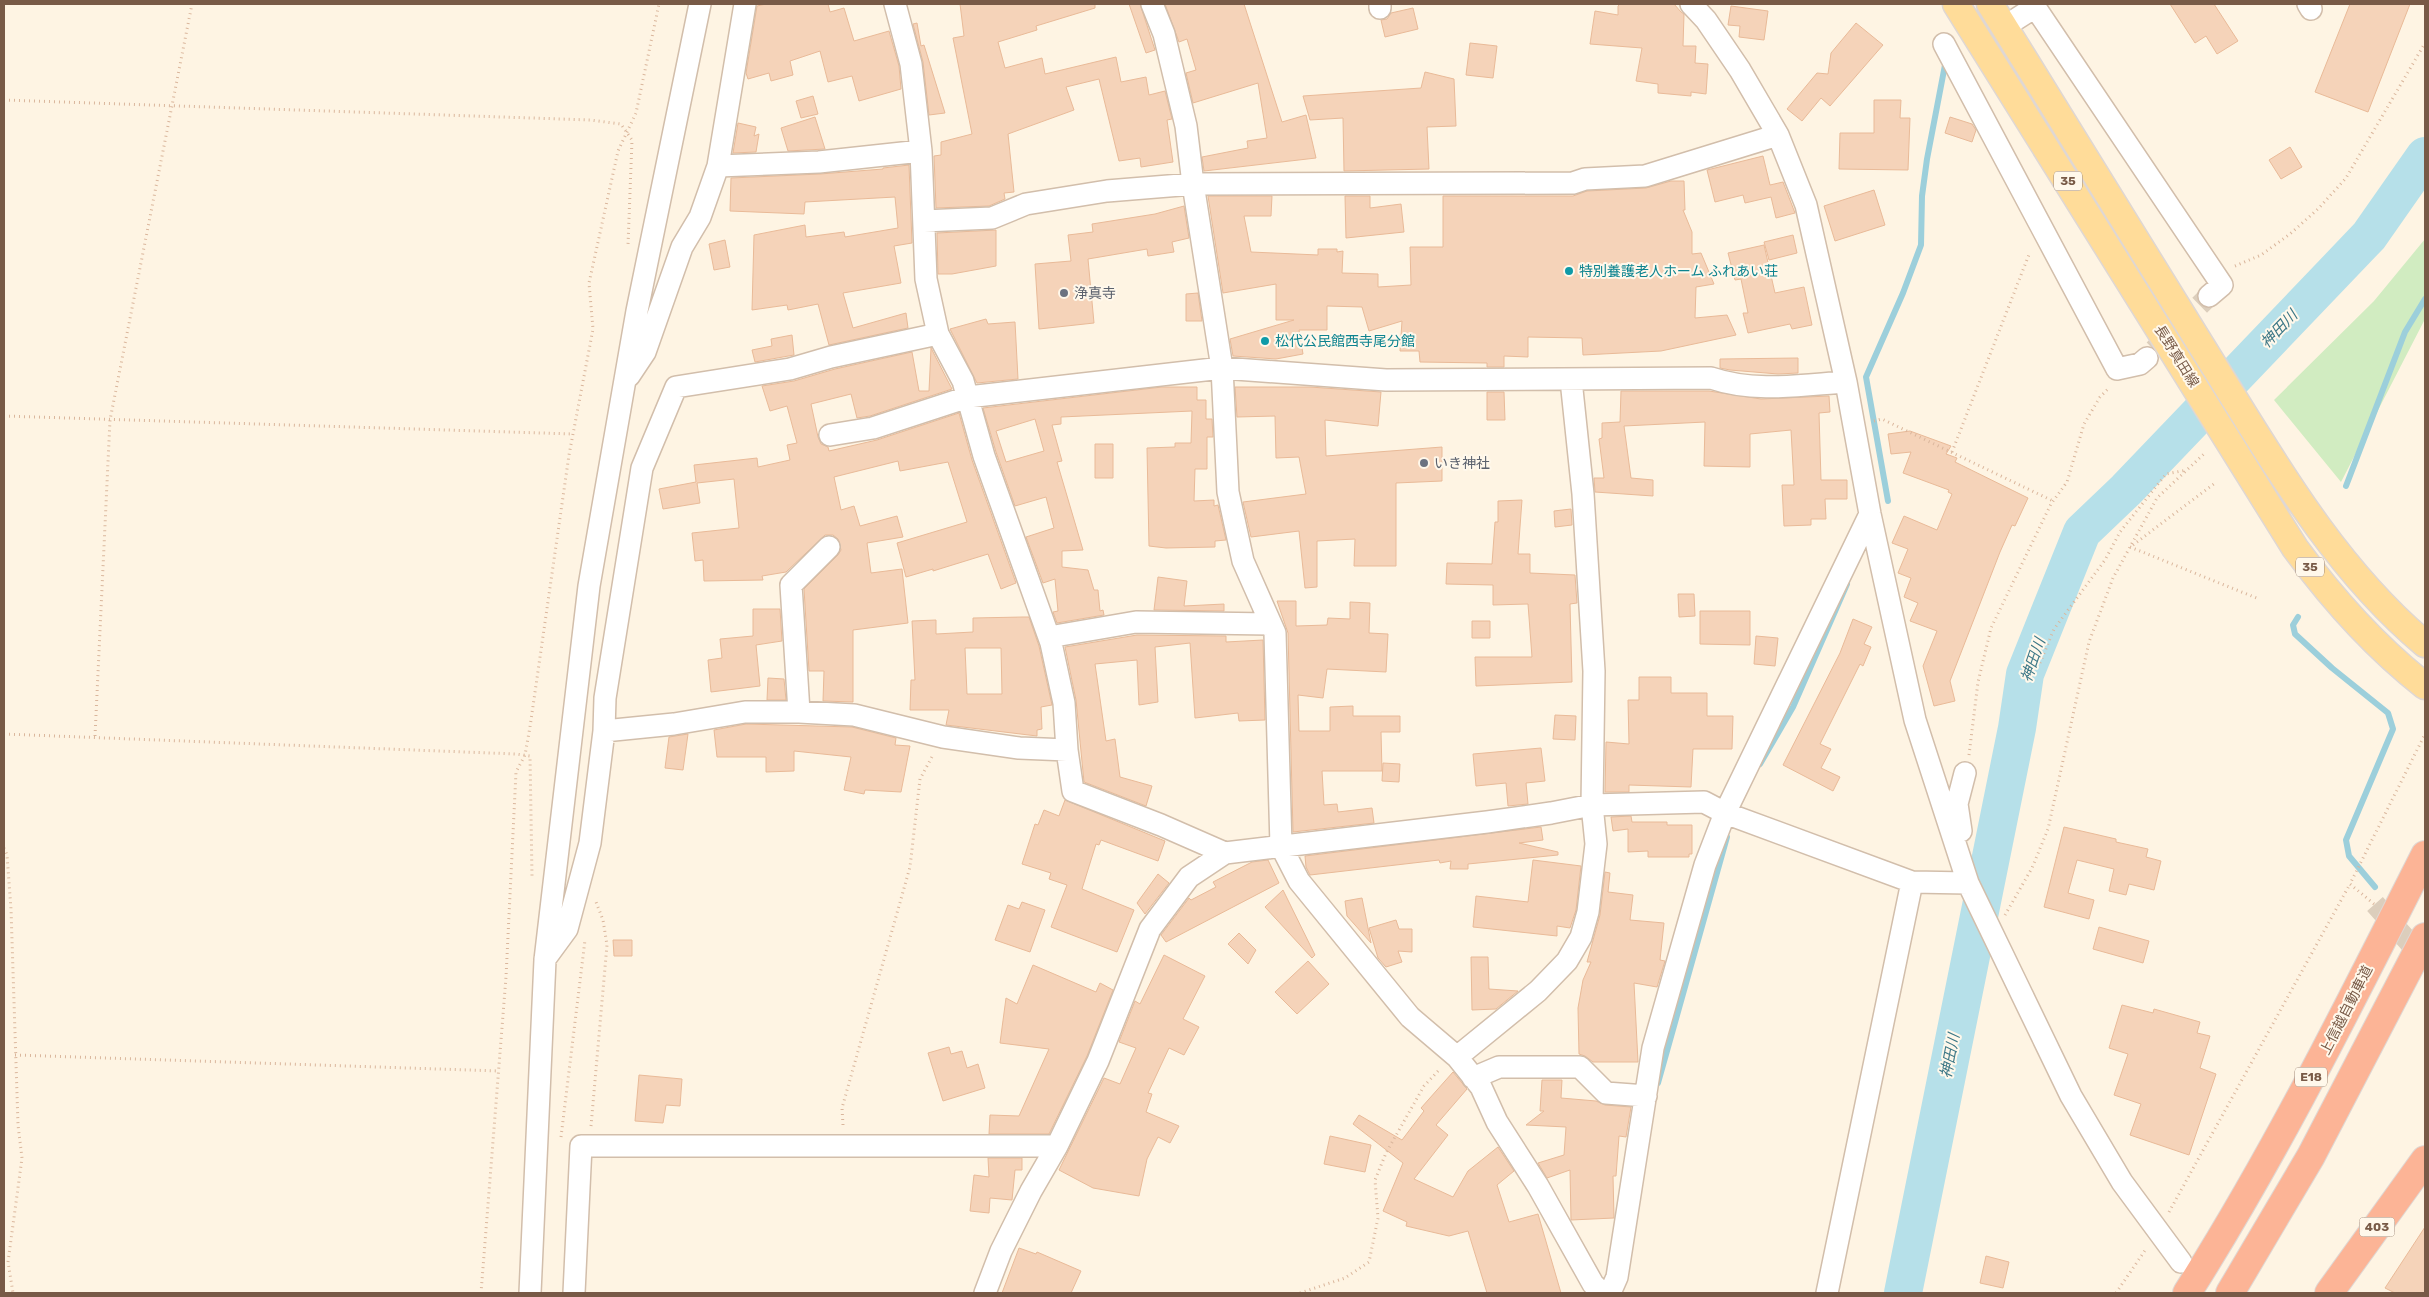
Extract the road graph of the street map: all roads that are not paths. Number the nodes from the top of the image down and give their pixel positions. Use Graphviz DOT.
graph roads {
  1 [pos="700,4"];
  2 [pos="745,4"];
  3 [pos="895,4"];
  4 [pos="1152,4"];
  5 [pos="1691,4"];
  6 [pos="1956,4"];
  7 [pos="1990,4"];
  8 [pos="2037,5"];
  9 [pos="2004,27"];
  10 [pos="1944,44"];
  11 [pos="1778,135"];
  12 [pos="921,151"];
  13 [pos="718,166"];
  14 [pos="1193,184"];
  15 [pos="924,221"];
  16 [pos="2209,296"];
  17 [pos="938,334"];
  18 [pos="2190,351"];
  19 [pos="2147,358"];
  20 [pos="1222,368"];
  21 [pos="1571,380"];
  22 [pos="626,381"];
  23 [pos="1846,382"];
  24 [pos="968,397"];
  25 [pos="830,435"];
  26 [pos="1870,514"];
  27 [pos="829,547"];
  28 [pos="1270,624"];
  29 [pos="1049,637"];
  30 [pos="2425,644"];
  31 [pos="2425,686"];
  32 [pos="799,712"];
  33 [pos="604,731"];
  34 [pos="1066,750"];
  35 [pos="1965,772"];
  36 [pos="1592,805"];
  37 [pos="1725,813"];
  38 [pos="1281,846"];
  39 [pos="1225,853"];
  40 [pos="2425,855"];
  41 [pos="1912,882"];
  42 [pos="1968,883"];
  43 [pos="2425,937"];
  44 [pos="545,960"];
  45 [pos="2425,960"];
  46 [pos="1457,1056"];
  47 [pos="1474,1078"];
  48 [pos="1646,1096"];
  49 [pos="1057,1146"];
  50 [pos="2311,1156"];
  51 [pos="2425,1160"];
  52 [pos="2181,1262"];
  53 [pos="530,1293"];
  54 [pos="574,1293"];
  55 [pos="985,1293"];
  56 [pos="1602,1293"];
  57 [pos="1610,1293"];
  58 [pos="1828,1293"];
  59 [pos="2186,1293"];
  60 [pos="2230,1293"];
  61 [pos="2329,1293"];
  1 -- 22 [label="street"];
  2 -- 13 [label="street"];
  3 -- 12 [label="street"];
  4 -- 14 [label="street"];
  5 -- 11 [label="street"];
  6 -- 18 [label="main road, 長野真田線 / 35"];
  7 -- 9 [label="main road, 長野真田線 / 35"];
  8 -- 9 [label="street"];
  8 -- 16 [label="street"];
  9 -- 18 [label="main road, 長野真田線 / 35"];
  10 -- 19 [label="street"];
  11 -- 14 [label="street"];
  11 -- 23 [label="street"];
  12 -- 13 [label="street"];
  12 -- 15 [label="street"];
  13 -- 22 [label="street"];
  14 -- 15 [label="street"];
  14 -- 20 [label="street"];
  15 -- 17 [label="street"];
  17 -- 24 [label="street"];
  17 -- 33 [label="street"];
  18 -- 30 [label="main road, 長野真田線 / 35"];
  18 -- 31 [label="main road, 長野真田線 / 35"];
  20 -- 21 [label="street"];
  20 -- 24 [label="street"];
  20 -- 28 [label="street"];
  21 -- 23 [label="street"];
  21 -- 36 [label="street"];
  22 -- 44 [label="street"];
  23 -- 26 [label="street"];
  24 -- 25 [label="street"];
  24 -- 29 [label="street"];
  26 -- 37 [label="street"];
  26 -- 42 [label="street"];
  27 -- 32 [label="street"];
  28 -- 29 [label="street"];
  28 -- 38 [label="street"];
  29 -- 34 [label="street"];
  32 -- 33 [label="street"];
  32 -- 34 [label="street"];
  33 -- 44 [label="street"];
  34 -- 39 [label="street"];
  35 -- 42 [label="street"];
  36 -- 37 [label="street"];
  36 -- 38 [label="street"];
  36 -- 46 [label="street"];
  37 -- 41 [label="street"];
  37 -- 48 [label="street"];
  38 -- 39 [label="street"];
  38 -- 46 [label="street"];
  39 -- 49 [label="street"];
  40 -- 59 [label="highway, 上信越自動車道 / E18"];
  41 -- 42 [label="street"];
  41 -- 58 [label="street"];
  42 -- 52 [label="street"];
  43 -- 50 [label="highway, E18"];
  44 -- 53 [label="street"];
  45 -- 50 [label="highway"];
  46 -- 47 [label="street"];
  47 -- 48 [label="street"];
  47 -- 56 [label="street"];
  48 -- 57 [label="street"];
  49 -- 54 [label="street"];
  49 -- 55 [label="street"];
  50 -- 60 [label="highway, E18"];
  51 -- 61 [label="highway, 403"];
}
